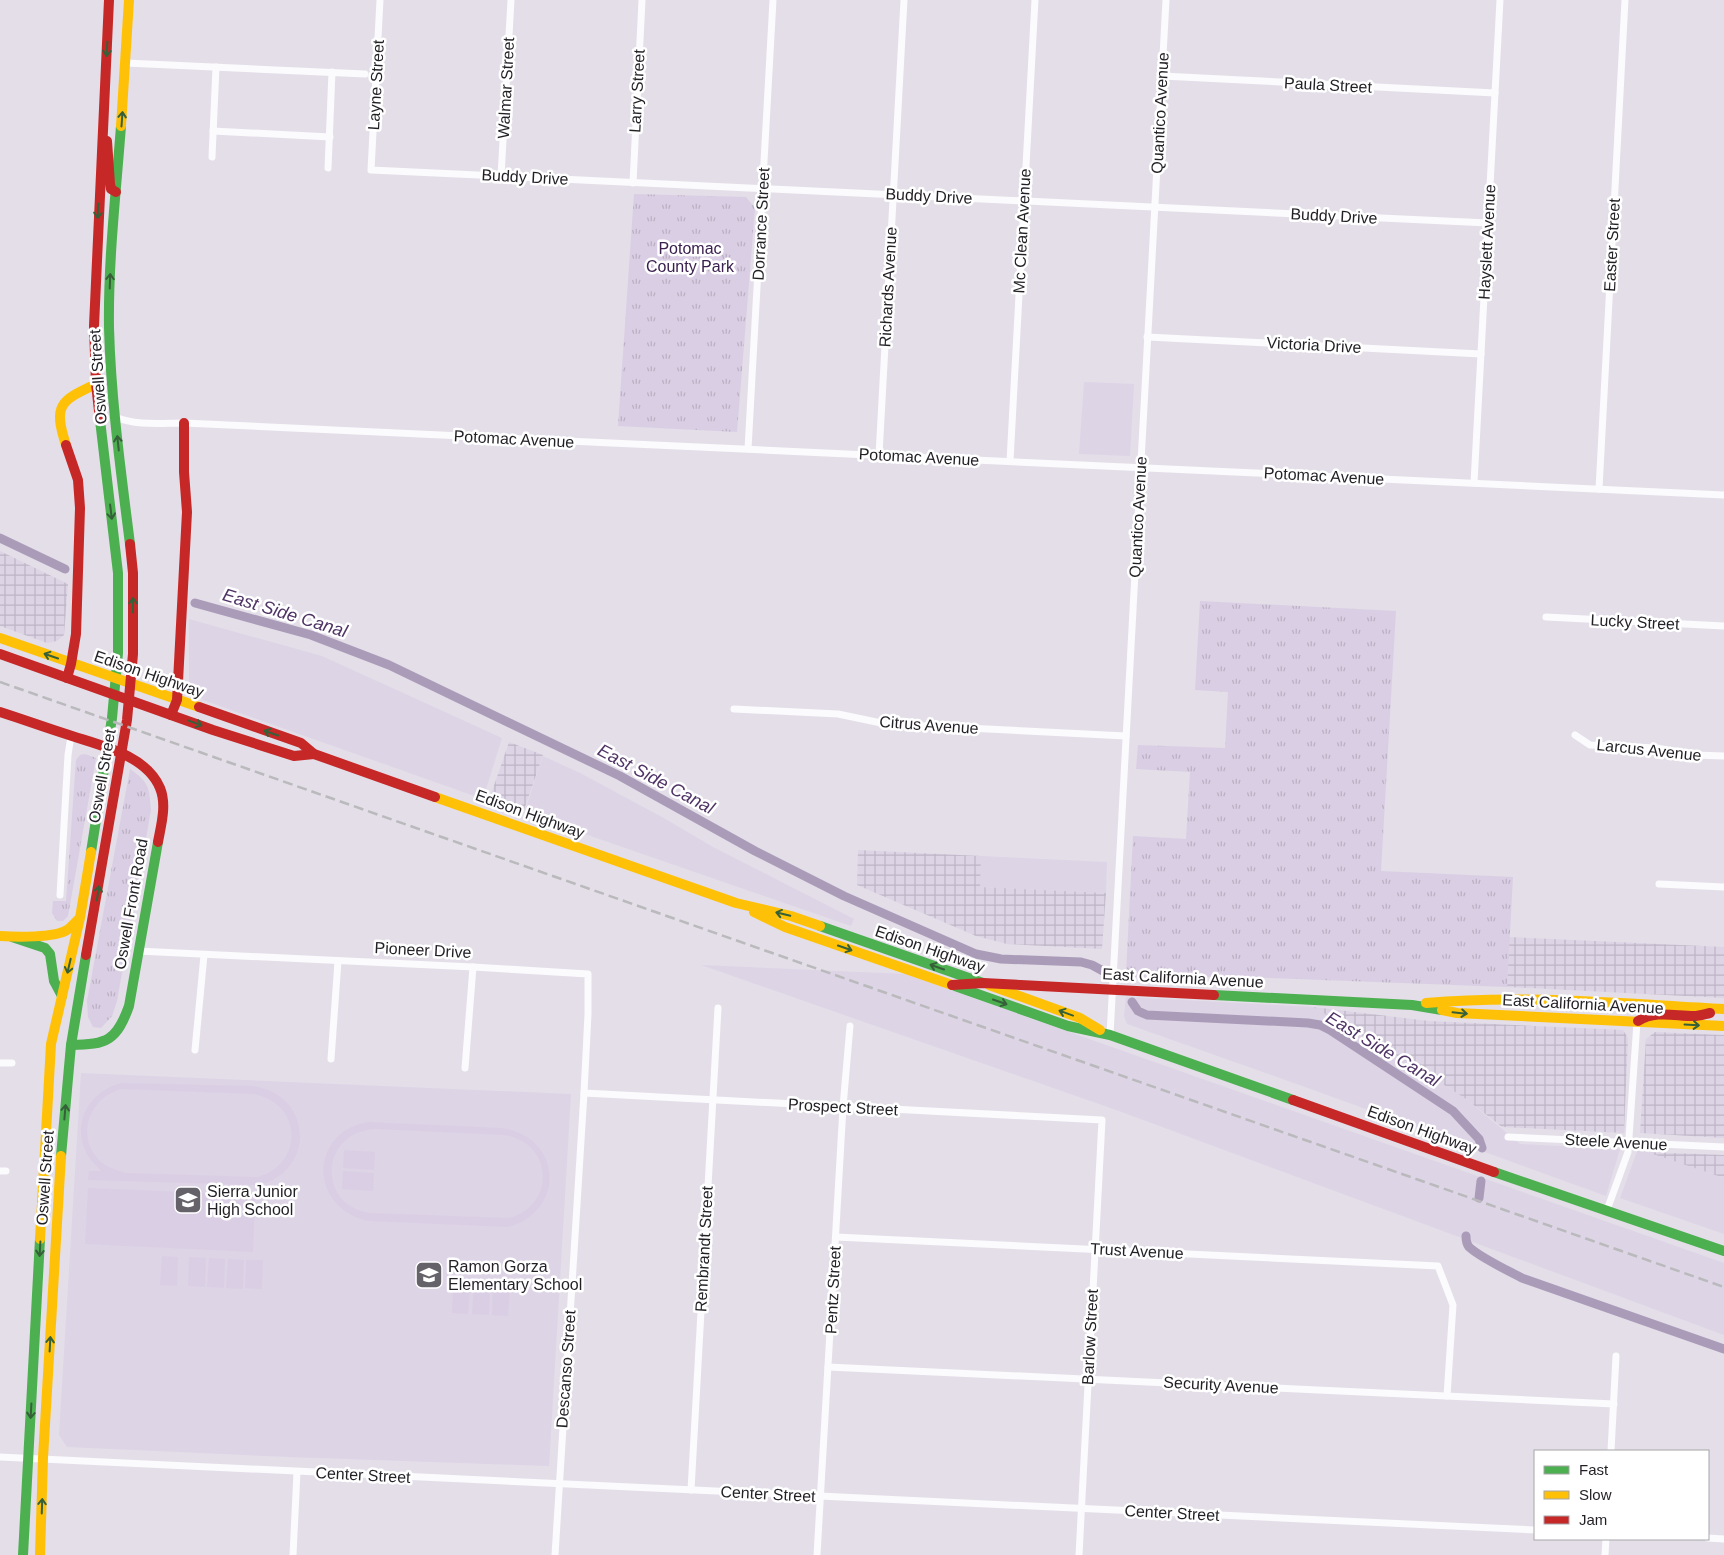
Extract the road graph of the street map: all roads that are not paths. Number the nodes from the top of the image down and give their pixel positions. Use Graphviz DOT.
graph roads {
  1 [pos="110,0"];
  2 [pos="129,0"];
  3 [pos="380,0"];
  4 [pos="511,0"];
  5 [pos="642,0"];
  6 [pos="773,0"];
  7 [pos="904,0"];
  8 [pos="1035,0"];
  9 [pos="1166,0"];
  10 [pos="1500,0"];
  11 [pos="1625,0"];
  12 [pos="126,63"];
  13 [pos="216,67"];
  14 [pos="332,72"];
  15 [pos="365,74"];
  16 [pos="1162,76"];
  17 [pos="1495,93"];
  18 [pos="104,105"];
  19 [pos="213,131"];
  20 [pos="330,136"];
  21 [pos="212,158"];
  22 [pos="328,168"];
  23 [pos="371,170"];
  24 [pos="502,176"];
  25 [pos="633,183"];
  26 [pos="763,188"];
  27 [pos="116,192"];
  28 [pos="893,195"];
  29 [pos="1024,201"];
  30 [pos="1155,207"];
  31 [pos="1488,223"];
  32 [pos="1147,337"];
  33 [pos="1481,354"];
  34 [pos="96,384"];
  35 [pos="115,417"];
  36 [pos="184,422"];
  37 [pos="748,449"];
  38 [pos="879,455"];
  39 [pos="1010,461"];
  40 [pos="1140,467"];
  41 [pos="1474,483"];
  42 [pos="1599,489"];
  43 [pos="1724,495"];
  44 [pos="1546,617"];
  45 [pos="1724,626"];
  46 [pos="0,638"];
  47 [pos="0,654"];
  48 [pos="73,663"];
  49 [pos="68,678"];
  50 [pos="177,700"];
  51 [pos="734,709"];
  52 [pos="0,712"];
  53 [pos="172,715"];
  54 [pos="71,736"];
  55 [pos="1126,736"];
  56 [pos="1576,736"];
  57 [pos="314,754"];
  58 [pos="1724,756"];
  59 [pos="1659,884"];
  60 [pos="1724,887"];
  61 [pos="60,895"];
  62 [pos="736,903"];
  63 [pos="80,918"];
  64 [pos="0,936"];
  65 [pos="12,937"];
  66 [pos="138,951"];
  67 [pos="204,955"];
  68 [pos="338,961"];
  69 [pos="473,967"];
  70 [pos="983,983"];
  71 [pos="954,986"];
  72 [pos="1112,989"];
  73 [pos="62,996"];
  74 [pos="1412,1004"];
  75 [pos="718,1008"];
  76 [pos="1724,1009"];
  77 [pos="1637,1022"];
  78 [pos="850,1026"];
  79 [pos="1724,1026"];
  80 [pos="1110,1035"];
  81 [pos="71,1045"];
  82 [pos="196,1050"];
  83 [pos="331,1059"];
  84 [pos="0,1063"];
  85 [pos="12,1063"];
  86 [pos="465,1068"];
  87 [pos="584,1093"];
  88 [pos="712,1100"];
  89 [pos="843,1107"];
  90 [pos="1102,1120"];
  91 [pos="1508,1137"];
  92 [pos="1629,1143"];
  93 [pos="1724,1147"];
  94 [pos="1608,1210"];
  95 [pos="836,1237"];
  96 [pos="1095,1249"];
  97 [pos="1724,1251"];
  98 [pos="1616,1356"];
  99 [pos="828,1367"];
  100 [pos="1088,1379"];
  101 [pos="1447,1396"];
  102 [pos="1614,1404"];
  103 [pos="1611,1450"];
  104 [pos="0,1457"];
  105 [pos="28,1458"];
  106 [pos="43,1458"];
  107 [pos="297,1472"];
  108 [pos="559,1484"];
  109 [pos="691,1490"];
  110 [pos="821,1496"];
  111 [pos="1082,1509"];
  112 [pos="1534,1530"];
  113 [pos="1709,1538"];
  114 [pos="1724,1539"];
  115 [pos="1606,1540"];
  116 [pos="22,1555"];
  117 [pos="40,1555"];
  118 [pos="292,1555"];
  119 [pos="555,1555"];
  120 [pos="817,1555"];
  121 [pos="1079,1555"];
  122 [pos="1605,1555"];
  1 -- 18 [label="main road, Oswell Street, one-way"];
  2 -- 12 [label="main road, Oswell Street"];
  3 -- 23 [label="street, Layne Street"];
  4 -- 24 [label="street, Walmar Street"];
  5 -- 25 [label="street, Larry Street"];
  6 -- 26 [label="street, Dorrance Street"];
  7 -- 28 [label="street, Richards Avenue"];
  8 -- 29 [label="street, Mc Clean Avenue"];
  9 -- 16 [label="street, Quantico Avenue"];
  10 -- 17 [label="street, Hayslett Avenue"];
  11 -- 42 [label="street, Easter Street"];
  12 -- 13 [label="street"];
  27 -- 12 [label="main road, Oswell Street, one-way"];
  13 -- 14 [label="street"];
  13 -- 19 [label="street"];
  14 -- 15 [label="street"];
  14 -- 20 [label="street"];
  16 -- 17 [label="street, Paula Street"];
  16 -- 30 [label="street, Quantico Avenue"];
  17 -- 31 [label="street, Hayslett Avenue"];
  18 -- 27 [label="main road"];
  18 -- 34 [label="main road, Oswell Street, one-way"];
  19 -- 20 [label="street"];
  19 -- 21 [label="street"];
  20 -- 22 [label="street"];
  23 -- 24 [label="street, Buddy Drive"];
  24 -- 25 [label="street, Buddy Drive"];
  25 -- 26 [label="street, Buddy Drive"];
  26 -- 28 [label="street, Buddy Drive"];
  26 -- 37 [label="street, Dorrance Street"];
  35 -- 27 [label="main road, Oswell Street, one-way"];
  28 -- 29 [label="street, Buddy Drive"];
  28 -- 38 [label="street, Richards Avenue"];
  29 -- 30 [label="street, Buddy Drive"];
  29 -- 39 [label="street, Mc Clean Avenue"];
  30 -- 31 [label="street, Buddy Drive"];
  30 -- 32 [label="street, Quantico Avenue"];
  31 -- 33 [label="street, Hayslett Avenue"];
  32 -- 33 [label="street, Victoria Drive"];
  32 -- 40 [label="street, Quantico Avenue"];
  33 -- 41 [label="street, Hayslett Avenue"];
  34 -- 48 [label="main road, Oswell Street"];
  34 -- 63 [label="main road, Oswell Street, one-way"];
  35 -- 36 [label="street, Potomac Avenue"];
  81 -- 35 [label="main road, Oswell Street, one-way"];
  36 -- 37 [label="street, Potomac Avenue"];
  36 -- 50 [label="main road"];
  37 -- 38 [label="street, Potomac Avenue"];
  38 -- 39 [label="street, Potomac Avenue"];
  39 -- 40 [label="street, Potomac Avenue"];
  40 -- 41 [label="street, Potomac Avenue"];
  40 -- 55 [label="street, Quantico Avenue"];
  41 -- 42 [label="street, Potomac Avenue"];
  42 -- 43 [label="street, Potomac Avenue"];
  44 -- 45 [label="street, Lucky Street"];
  48 -- 46 [label="main road, Edison Highway, one-way"];
  47 -- 49 [label="main road, Edison Highway"];
  48 -- 49 [label="main road, Oswell Street"];
  48 -- 50 [label="main road, Edison Highway"];
  49 -- 53 [label="main road, Edison Highway"];
  50 -- 53 [label="main road"];
  57 -- 50 [label="main road, Edison Highway, one-way"];
  51 -- 55 [label="street, Citrus Avenue"];
  52 -- 54 [label="main road, Oswell Front Road"];
  53 -- 57 [label="main road, Edison Highway, one-way"];
  54 -- 61 [label="street, Oswell Street"];
  54 -- 66 [label="main road, Oswell Front Road"];
  55 -- 72 [label="street, Quantico Avenue"];
  56 -- 58 [label="street, Larcus Avenue"];
  57 -- 62 [label="main road, Edison Highway"];
  59 -- 60 [label="street"];
  70 -- 62 [label="main road, Edison Highway, one-way"];
  62 -- 71 [label="main road, Edison Highway, one-way"];
  63 -- 65 [label="main road"];
  63 -- 73 [label="main road, Oswell Street, one-way"];
  64 -- 65 [label="main road"];
  65 -- 73 [label="main road"];
  66 -- 67 [label="street, Pioneer Drive"];
  66 -- 81 [label="main road, Oswell Front Road"];
  67 -- 68 [label="street, Pioneer Drive"];
  67 -- 82 [label="street"];
  68 -- 69 [label="street, Pioneer Drive"];
  68 -- 83 [label="street"];
  69 -- 86 [label="street"];
  69 -- 87 [label="street, Pioneer Drive"];
  70 -- 71 [label="main road, East California Avenue"];
  70 -- 72 [label="main road, East California Avenue"];
  80 -- 70 [label="main road, Edison Highway, one-way"];
  71 -- 80 [label="main road, Edison Highway, one-way"];
  72 -- 74 [label="main road, East California Avenue"];
  72 -- 80 [label="street, Quantico Avenue"];
  73 -- 105 [label="main road, Oswell Street, one-way"];
  74 -- 76 [label="main road, East California Avenue"];
  74 -- 77 [label="main road, East California Avenue, one-way"];
  75 -- 88 [label="street, Rembrandt Street"];
  76 -- 77 [label="main road"];
  77 -- 79 [label="main road, East California Avenue, one-way"];
  77 -- 92 [label="street"];
  78 -- 89 [label="street, Pentz Street"];
  80 -- 94 [label="main road, Edison Highway"];
  106 -- 81 [label="main road, Oswell Street, one-way"];
  84 -- 85 [label="street"];
  87 -- 88 [label="street, Prospect Street"];
  87 -- 108 [label="street, Descanso Street"];
  88 -- 89 [label="street, Prospect Street"];
  88 -- 109 [label="street, Rembrandt Street"];
  89 -- 90 [label="street, Prospect Street"];
  89 -- 95 [label="street, Pentz Street"];
  90 -- 96 [label="street, Barlow Street"];
  91 -- 92 [label="street, Steele Avenue"];
  92 -- 93 [label="street, Steele Avenue"];
  92 -- 94 [label="street"];
  94 -- 97 [label="main road, Edison Highway"];
  95 -- 96 [label="street, Trust Avenue"];
  95 -- 99 [label="street, Pentz Street"];
  96 -- 100 [label="street, Barlow Street"];
  96 -- 101 [label="street, Trust Avenue"];
  98 -- 102 [label="street"];
  99 -- 100 [label="street, Security Avenue"];
  99 -- 110 [label="street, Pentz Street"];
  100 -- 101 [label="street, Security Avenue"];
  100 -- 111 [label="street, Barlow Street"];
  101 -- 102 [label="street, Security Avenue"];
  102 -- 103 [label="street"];
  104 -- 105 [label="street, Center Street"];
  105 -- 106 [label="street, Center Street"];
  105 -- 116 [label="main road, Oswell Street"];
  106 -- 107 [label="street, Center Street"];
  117 -- 106 [label="main road, Oswell Street, one-way"];
  107 -- 108 [label="street, Center Street"];
  107 -- 118 [label="street"];
  108 -- 109 [label="street, Center Street"];
  108 -- 119 [label="street, Descanso Street"];
  109 -- 110 [label="street, Center Street"];
  110 -- 111 [label="street, Center Street"];
  110 -- 120 [label="street, Pentz Street"];
  111 -- 112 [label="street, Center Street"];
  111 -- 121 [label="street, Barlow Street"];
  113 -- 114 [label="street"];
  115 -- 122 [label="street"];
}
